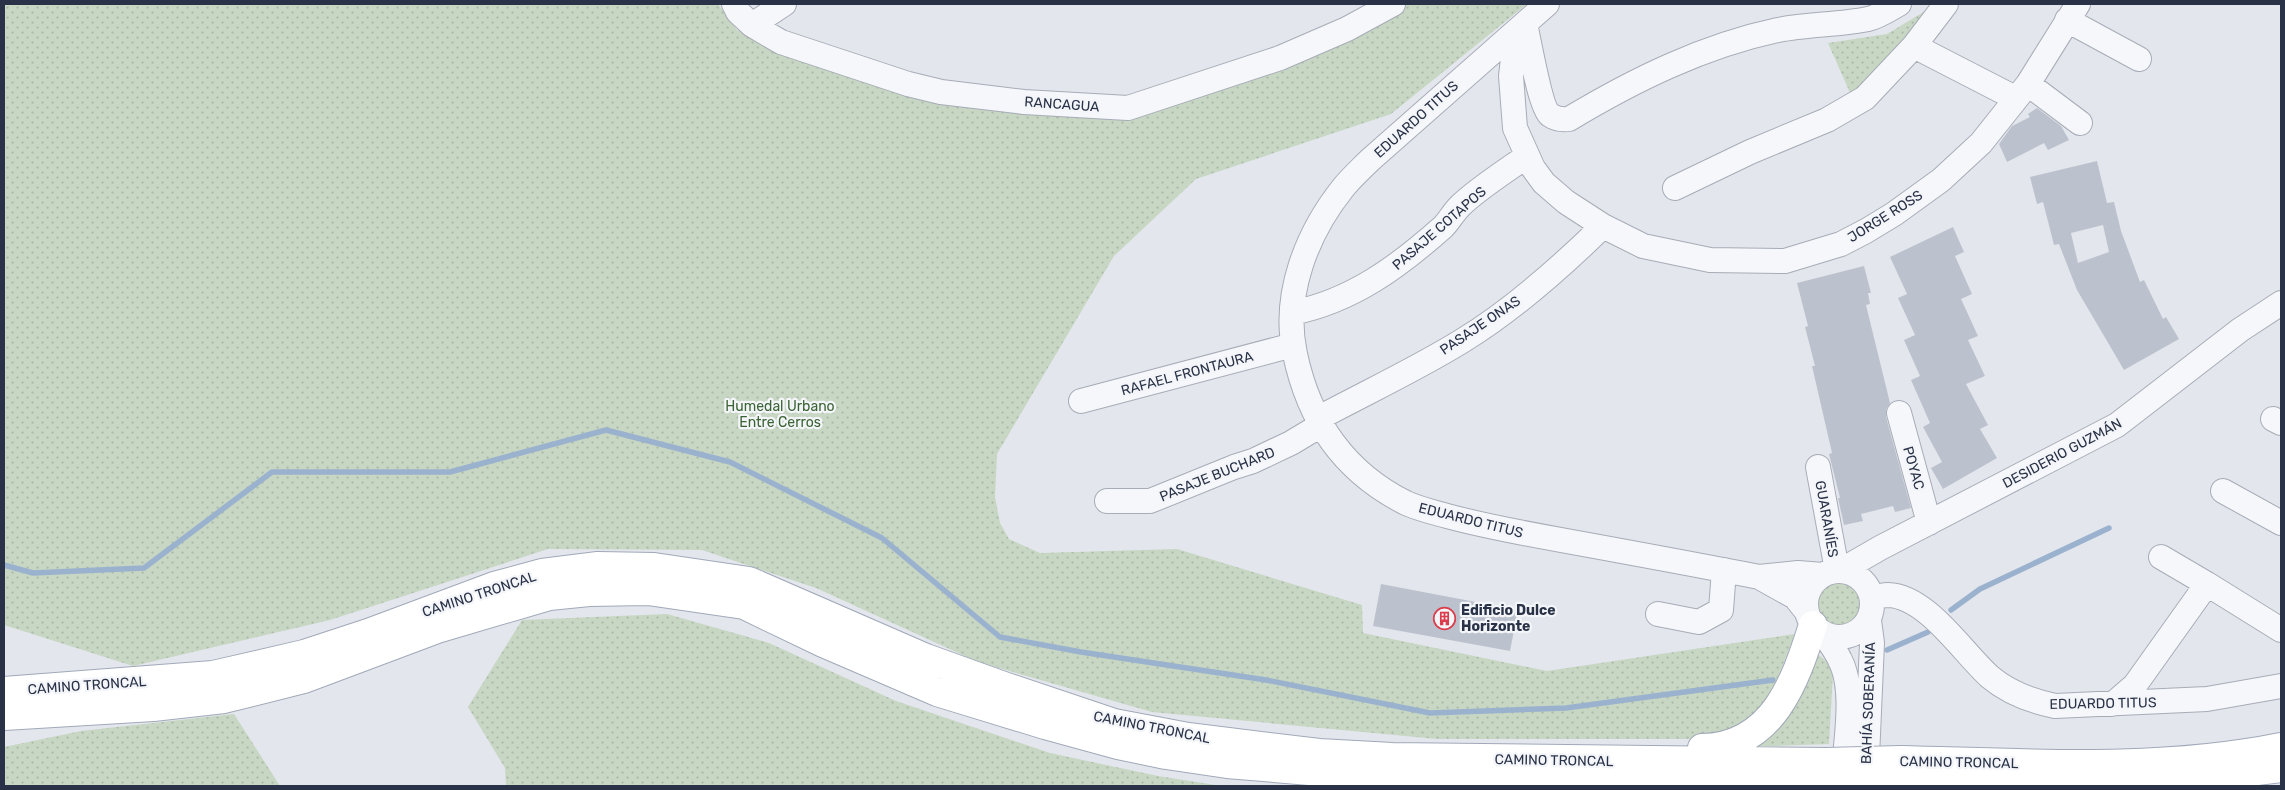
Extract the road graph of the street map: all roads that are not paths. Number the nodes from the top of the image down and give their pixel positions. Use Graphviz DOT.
graph roads {
  1 [pos="734,4"];
  2 [pos="784,4"];
  3 [pos="1394,4"];
  4 [pos="1547,4"];
  5 [pos="1898,4"];
  6 [pos="1946,4"];
  7 [pos="2073,12"];
  8 [pos="752,25"];
  9 [pos="1521,28"];
  10 [pos="1914,46"];
  11 [pos="2139,59"];
  12 [pos="2022,91"];
  13 [pos="2080,123"];
  14 [pos="1527,156"];
  15 [pos="1675,188"];
  16 [pos="1603,226"];
  17 [pos="2281,303"];
  18 [pos="1292,313"];
  19 [pos="1293,345"];
  20 [pos="1081,401"];
  21 [pos="1899,413"];
  22 [pos="1319,422"];
  23 [pos="1818,467"];
  24 [pos="2223,491"];
  25 [pos="1107,501"];
  26 [pos="2281,522"];
  27 [pos="1930,523"];
  28 [pos="2161,557"];
  29 [pos="1724,570"];
  30 [pos="1841,573"];
  31 [pos="1759,577"];
  32 [pos="2207,584"];
  33 [pos="1871,608"];
  34 [pos="1658,614"];
  35 [pos="1814,624"];
  36 [pos="2281,630"];
  37 [pos="2281,686"];
  38 [pos="4,691"];
  39 [pos="2113,704"];
  40 [pos="4,716"];
  41 [pos="2281,747"];
  42 [pos="1519,759"];
  43 [pos="2272,769"];
  44 [pos="1903,771"];
  45 [pos="1831,777"];
  46 [pos="1590,784"];
  47 [pos="1865,786"];
  48 [pos="2186,786"];
  1 -- 8 [label="street, RANCAGUA"];
  2 -- 8 [label="street"];
  3 -- 8 [label="street, RANCAGUA"];
  4 -- 9 [label="street, EDUARDO TITUS"];
  5 -- 9 [label="street"];
  6 -- 10 [label="street"];
  7 -- 11 [label="street"];
  7 -- 12 [label="street, JORGE ROSS"];
  9 -- 14 [label="street, JORGE ROSS"];
  9 -- 18 [label="street, EDUARDO TITUS"];
  10 -- 12 [label="street"];
  10 -- 15 [label="street"];
  12 -- 13 [label="street"];
  12 -- 16 [label="street, JORGE ROSS"];
  14 -- 16 [label="street, JORGE ROSS"];
  14 -- 18 [label="street, PASAJE COTAPOS"];
  16 -- 22 [label="street, PASAJE ONAS"];
  17 -- 27 [label="street, DESIDERIO GUZMÁN"];
  18 -- 19 [label="street, EDUARDO TITUS"];
  19 -- 20 [label="street, RAFAEL FRONTAURA"];
  19 -- 22 [label="street, EDUARDO TITUS"];
  21 -- 27 [label="street, POYAC"];
  22 -- 25 [label="street, PASAJE BUCHARD"];
  22 -- 29 [label="street, EDUARDO TITUS"];
  23 -- 30 [label="street, GUARANÍES"];
  24 -- 26 [label="street"];
  27 -- 30 [label="street, DESIDERIO GUZMÁN"];
  28 -- 32 [label="street"];
  29 -- 31 [label="street, EDUARDO TITUS"];
  29 -- 34 [label="street"];
  30 -- 31 [label="street, EDUARDO TITUS"];
  30 -- 33 [label="street"];
  30 -- 35 [label="street"];
  31 -- 35 [label="street, EDUARDO TITUS"];
  32 -- 36 [label="street"];
  32 -- 39 [label="street"];
  33 -- 35 [label="street"];
  33 -- 39 [label="street, EDUARDO TITUS"];
  33 -- 47 [label="street, BAHÍA SOBERANÍA"];
  35 -- 42 [label="main road"];
  35 -- 45 [label="street, BAHÍA SOBERANÍA"];
  37 -- 39 [label="street, EDUARDO TITUS"];
  38 -- 42 [label="main road, CAMINO TRONCAL"];
  40 -- 46 [label="main road, CAMINO TRONCAL"];
  41 -- 44 [label="main road, CAMINO TRONCAL"];
  42 -- 45 [label="main road, CAMINO TRONCAL"];
  43 -- 44 [label="main road, CAMINO TRONCAL"];
  43 -- 48 [label="main road"];
  44 -- 45 [label="main road, CAMINO TRONCAL, bridge"];
  45 -- 46 [label="main road, CAMINO TRONCAL"];
}
